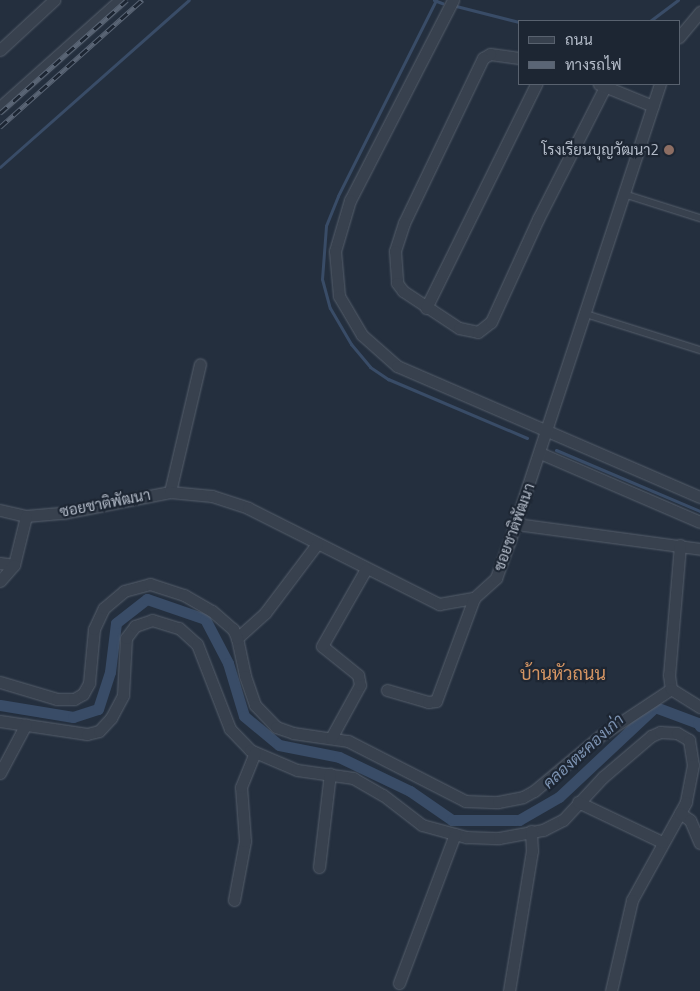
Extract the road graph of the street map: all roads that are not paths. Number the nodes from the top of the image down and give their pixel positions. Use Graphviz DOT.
graph roads {
  1 [pos="54,0"];
  2 [pos="120,0"];
  3 [pos="453,0"];
  4 [pos="700,12"];
  5 [pos="680,36"];
  6 [pos="0,50"];
  7 [pos="518,58"];
  8 [pos="536,85"];
  9 [pos="602,85"];
  10 [pos="660,85"];
  11 [pos="653,106"];
  12 [pos="0,107"];
  13 [pos="624,194"];
  14 [pos="700,218"];
  15 [pos="426,308"];
  16 [pos="586,314"];
  17 [pos="700,350"];
  18 [pos="200,364"];
  19 [pos="547,431"];
  20 [pos="540,453"];
  21 [pos="170,492"];
  22 [pos="700,497"];
  23 [pos="0,510"];
  24 [pos="26,516"];
  25 [pos="700,522"];
  26 [pos="516,524"];
  27 [pos="317,544"];
  28 [pos="680,545"];
  29 [pos="700,549"];
  30 [pos="0,563"];
  31 [pos="14,565"];
  32 [pos="366,569"];
  33 [pos="0,581"];
  34 [pos="474,598"];
  35 [pos="237,638"];
  36 [pos="0,682"];
  37 [pos="671,689"];
  38 [pos="386,690"];
  39 [pos="700,707"];
  40 [pos="0,721"];
  41 [pos="26,724"];
  42 [pos="332,738"];
  43 [pos="255,752"];
  44 [pos="0,773"];
  45 [pos="330,774"];
  46 [pos="578,802"];
  47 [pos="680,813"];
  48 [pos="698,828"];
  49 [pos="532,831"];
  50 [pos="455,834"];
  51 [pos="662,842"];
  52 [pos="700,843"];
  53 [pos="319,867"];
  54 [pos="234,900"];
  55 [pos="399,983"];
  56 [pos="509,991"];
  57 [pos="611,991"];
  1 -- 6 [label="street"];
  2 -- 12 [label="street"];
  3 -- 19 [label="street"];
  4 -- 5 [label="street"];
  7 -- 15 [label="street"];
  8 -- 15 [label="street"];
  9 -- 11 [label="street"];
  9 -- 15 [label="street"];
  10 -- 11 [label="street, ซอยชาติพัฒนา"];
  11 -- 13 [label="street, ซอยชาติพัฒนา"];
  13 -- 14 [label="lane"];
  13 -- 16 [label="street, ซอยชาติพัฒนา"];
  16 -- 17 [label="lane"];
  16 -- 19 [label="street, ซอยชาติพัฒนา"];
  18 -- 21 [label="street"];
  19 -- 20 [label="street, ซอยชาติพัฒนา"];
  19 -- 22 [label="street"];
  20 -- 25 [label="street"];
  20 -- 26 [label="street, ซอยชาติพัฒนา"];
  21 -- 24 [label="street, ซอยชาติพัฒนา"];
  21 -- 27 [label="street, ซอยชาติพัฒนา"];
  23 -- 24 [label="street, ซอยชาติพัฒนา"];
  24 -- 31 [label="street"];
  26 -- 28 [label="street"];
  26 -- 34 [label="street, ซอยชาติพัฒนา"];
  27 -- 32 [label="street, ซอยชาติพัฒนา"];
  27 -- 35 [label="street"];
  28 -- 29 [label="street"];
  28 -- 37 [label="street"];
  30 -- 31 [label="street"];
  31 -- 33 [label="street"];
  32 -- 34 [label="street, ซอยชาติพัฒนา"];
  32 -- 42 [label="street"];
  34 -- 38 [label="street"];
  35 -- 36 [label="street"];
  35 -- 42 [label="street"];
  37 -- 39 [label="street"];
  37 -- 42 [label="street"];
  40 -- 41 [label="street"];
  41 -- 43 [label="street"];
  41 -- 44 [label="street"];
  43 -- 45 [label="street"];
  43 -- 54 [label="street"];
  45 -- 50 [label="street"];
  45 -- 53 [label="street"];
  46 -- 47 [label="street"];
  46 -- 49 [label="street"];
  46 -- 51 [label="street"];
  47 -- 48 [label="street"];
  47 -- 51 [label="street"];
  48 -- 52 [label="street"];
  49 -- 50 [label="street"];
  49 -- 56 [label="street"];
  50 -- 55 [label="street"];
  51 -- 57 [label="street"];
}
